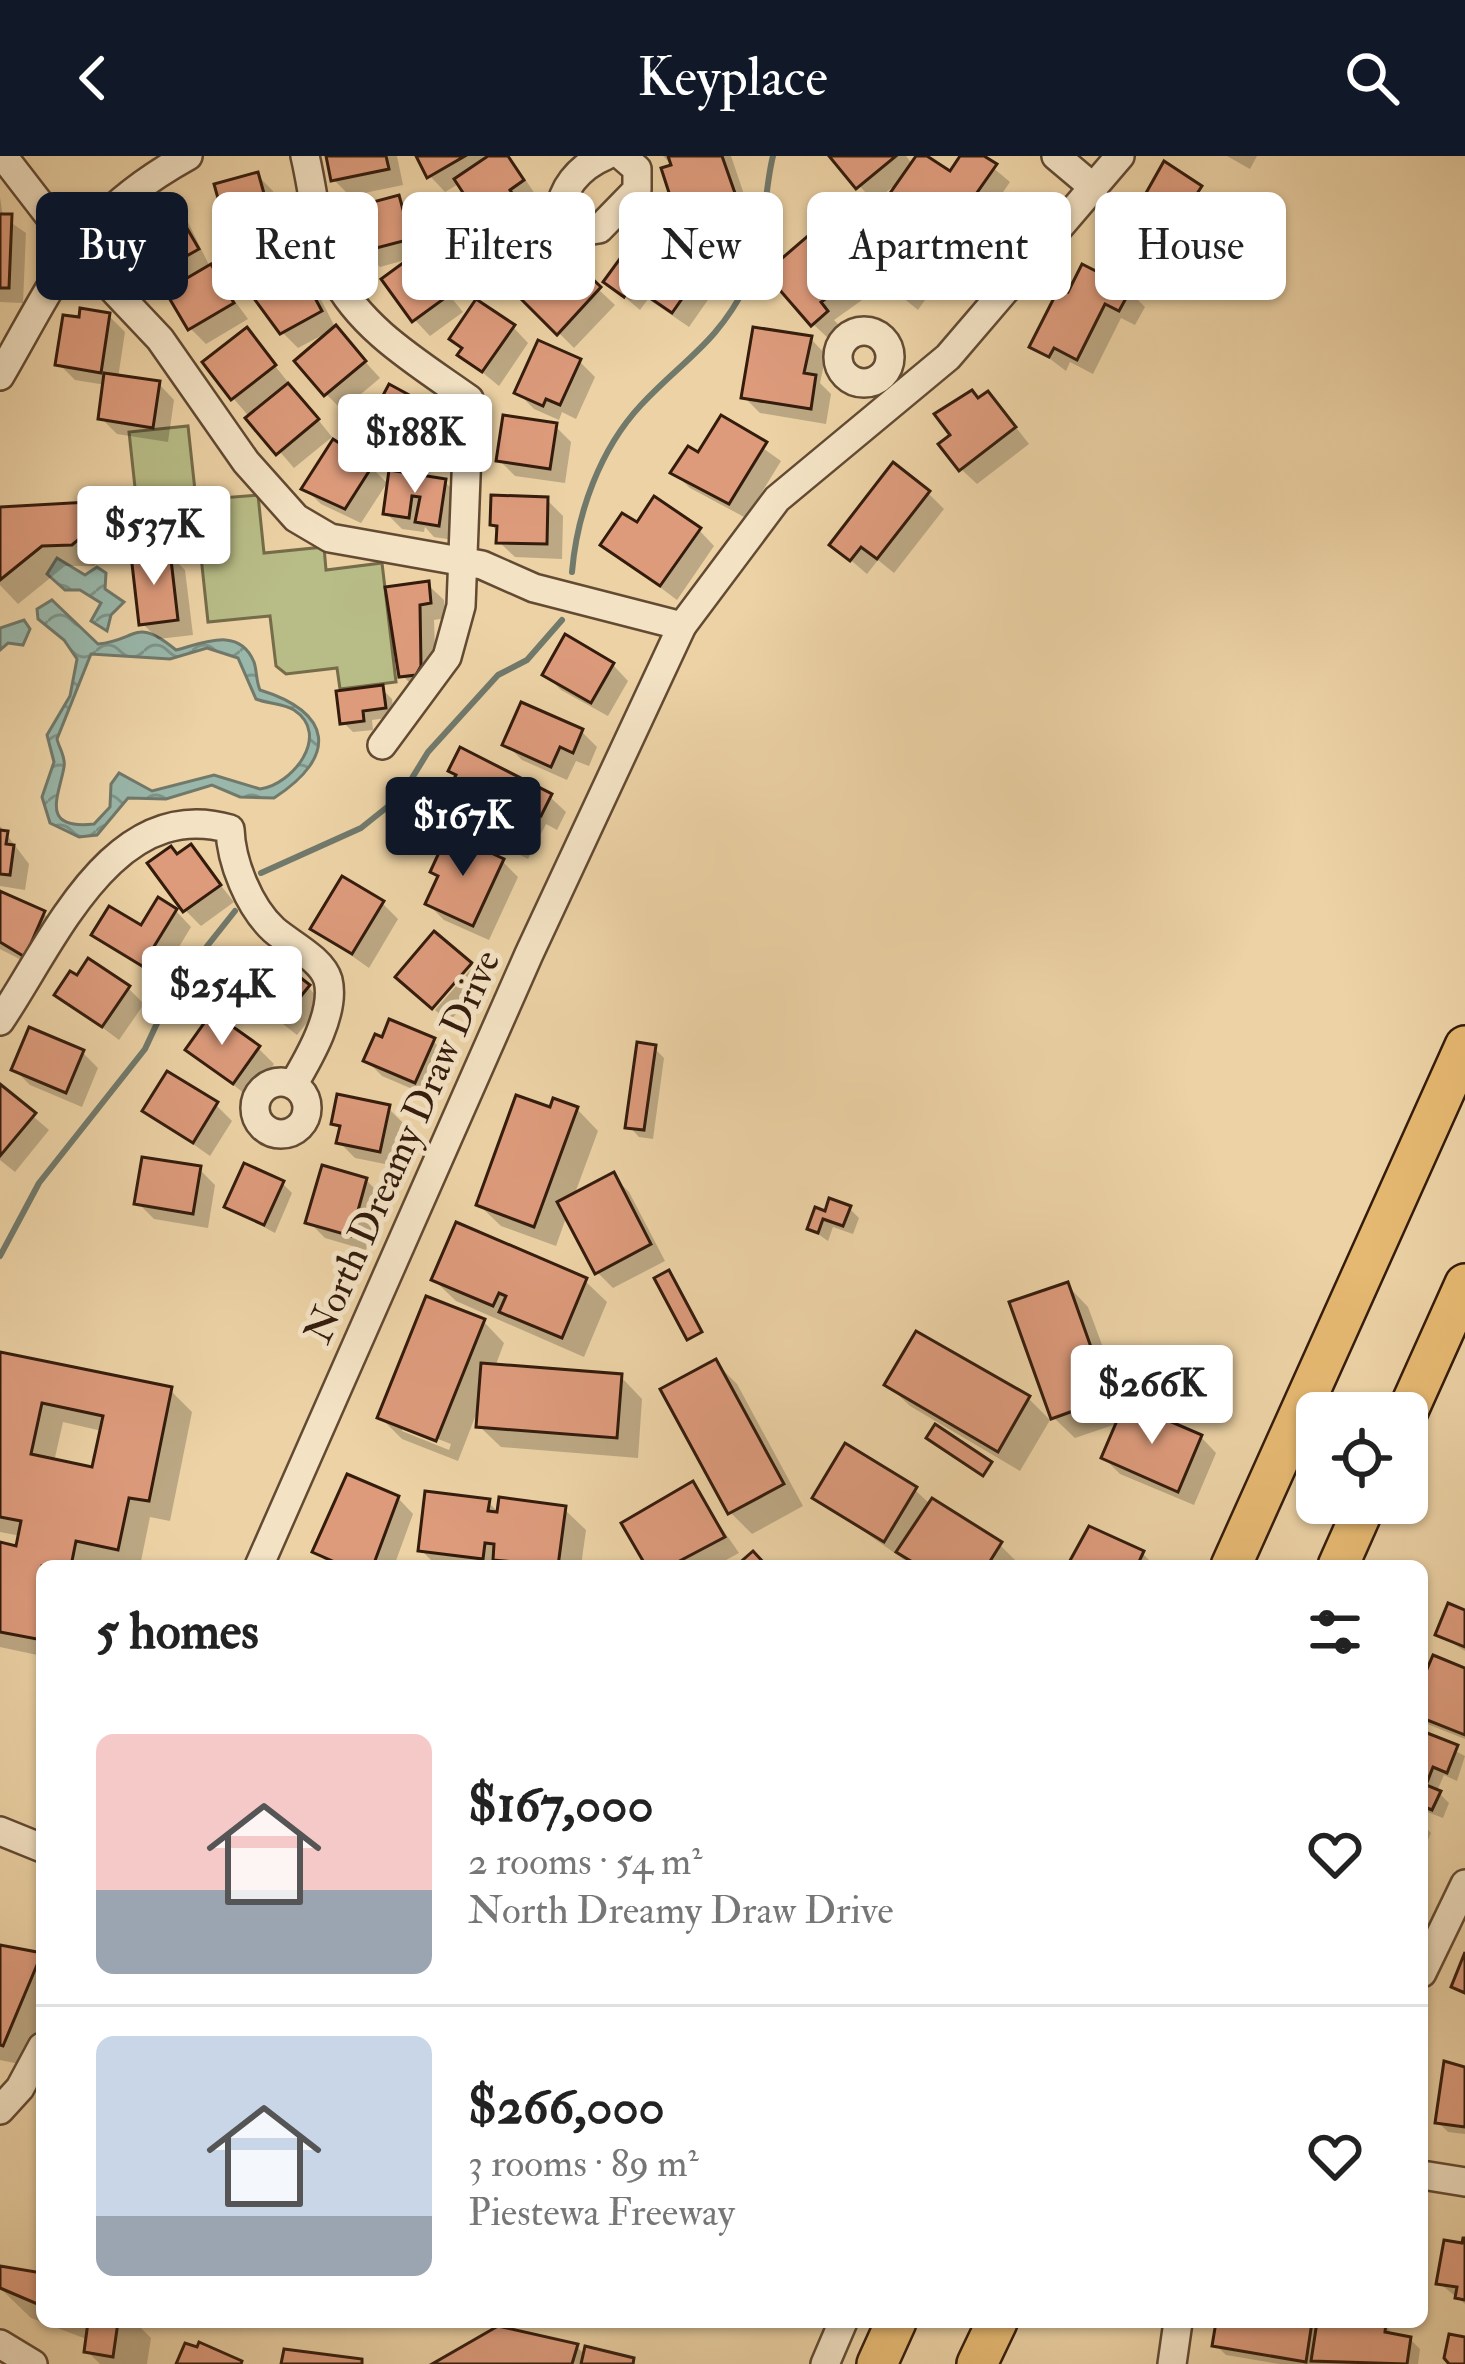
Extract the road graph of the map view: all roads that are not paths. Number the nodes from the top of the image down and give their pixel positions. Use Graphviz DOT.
graph roads {
  1 [pos="3,156"];
  2 [pos="188,156"];
  3 [pos="305,156"];
  4 [pos="605,156"];
  5 [pos="622,156"];
  6 [pos="1056,156"];
  7 [pos="1120,156"];
  8 [pos="567,166"];
  9 [pos="1094,188"];
  10 [pos="132,192"];
  11 [pos="36,199"];
  12 [pos="40,300"];
  13 [pos="123,300"];
  14 [pos="0,376"];
  15 [pos="464,562"];
  16 [pos="682,626"];
  17 [pos="382,745"];
  18 [pos="0,1021"];
  19 [pos="1465,1046"];
  20 [pos="293,1085"];
  21 [pos="1465,1284"];
  22 [pos="1416,1392"];
  23 [pos="1357,1524"];
  24 [pos="262,1560"];
  25 [pos="1235,1560"];
  26 [pos="1341,1560"];
  27 [pos="0,1831"];
  28 [pos="36,1846"];
  29 [pos="1465,1884"];
  30 [pos="1428,1961"];
  31 [pos="36,2059"];
  32 [pos="0,2110"];
  33 [pos="1428,2176"];
  34 [pos="1465,2182"];
  35 [pos="840,2328"];
  36 [pos="893,2328"];
  37 [pos="994,2328"];
  38 [pos="1177,2328"];
  39 [pos="0,2344"];
  40 [pos="33,2364"];
  41 [pos="825,2364"];
  42 [pos="878,2364"];
  43 [pos="977,2364"];
  44 [pos="1172,2364"];
  1 -- 11 [label="street"];
  2 -- 10 [label="street"];
  3 -- 15 [label="street"];
  4 -- 8 [label="street"];
  5 -- 8 [label="street"];
  6 -- 9 [label="street"];
  7 -- 9 [label="street, North Dreamy Draw Drive"];
  9 -- 16 [label="street, North Dreamy Draw Drive"];
  12 -- 14 [label="street"];
  13 -- 15 [label="street"];
  15 -- 16 [label="street"];
  15 -- 17 [label="street"];
  16 -- 24 [label="street, North Dreamy Draw Drive"];
  18 -- 20 [label="street"];
  19 -- 25 [label="highway"];
  21 -- 22 [label="highway"];
  23 -- 26 [label="highway"];
  27 -- 28 [label="street"];
  29 -- 30 [label="street"];
  31 -- 32 [label="street"];
  33 -- 34 [label="street"];
  35 -- 41 [label="street"];
  36 -- 42 [label="highway"];
  37 -- 43 [label="highway"];
  38 -- 44 [label="street"];
  39 -- 40 [label="street"];
}
